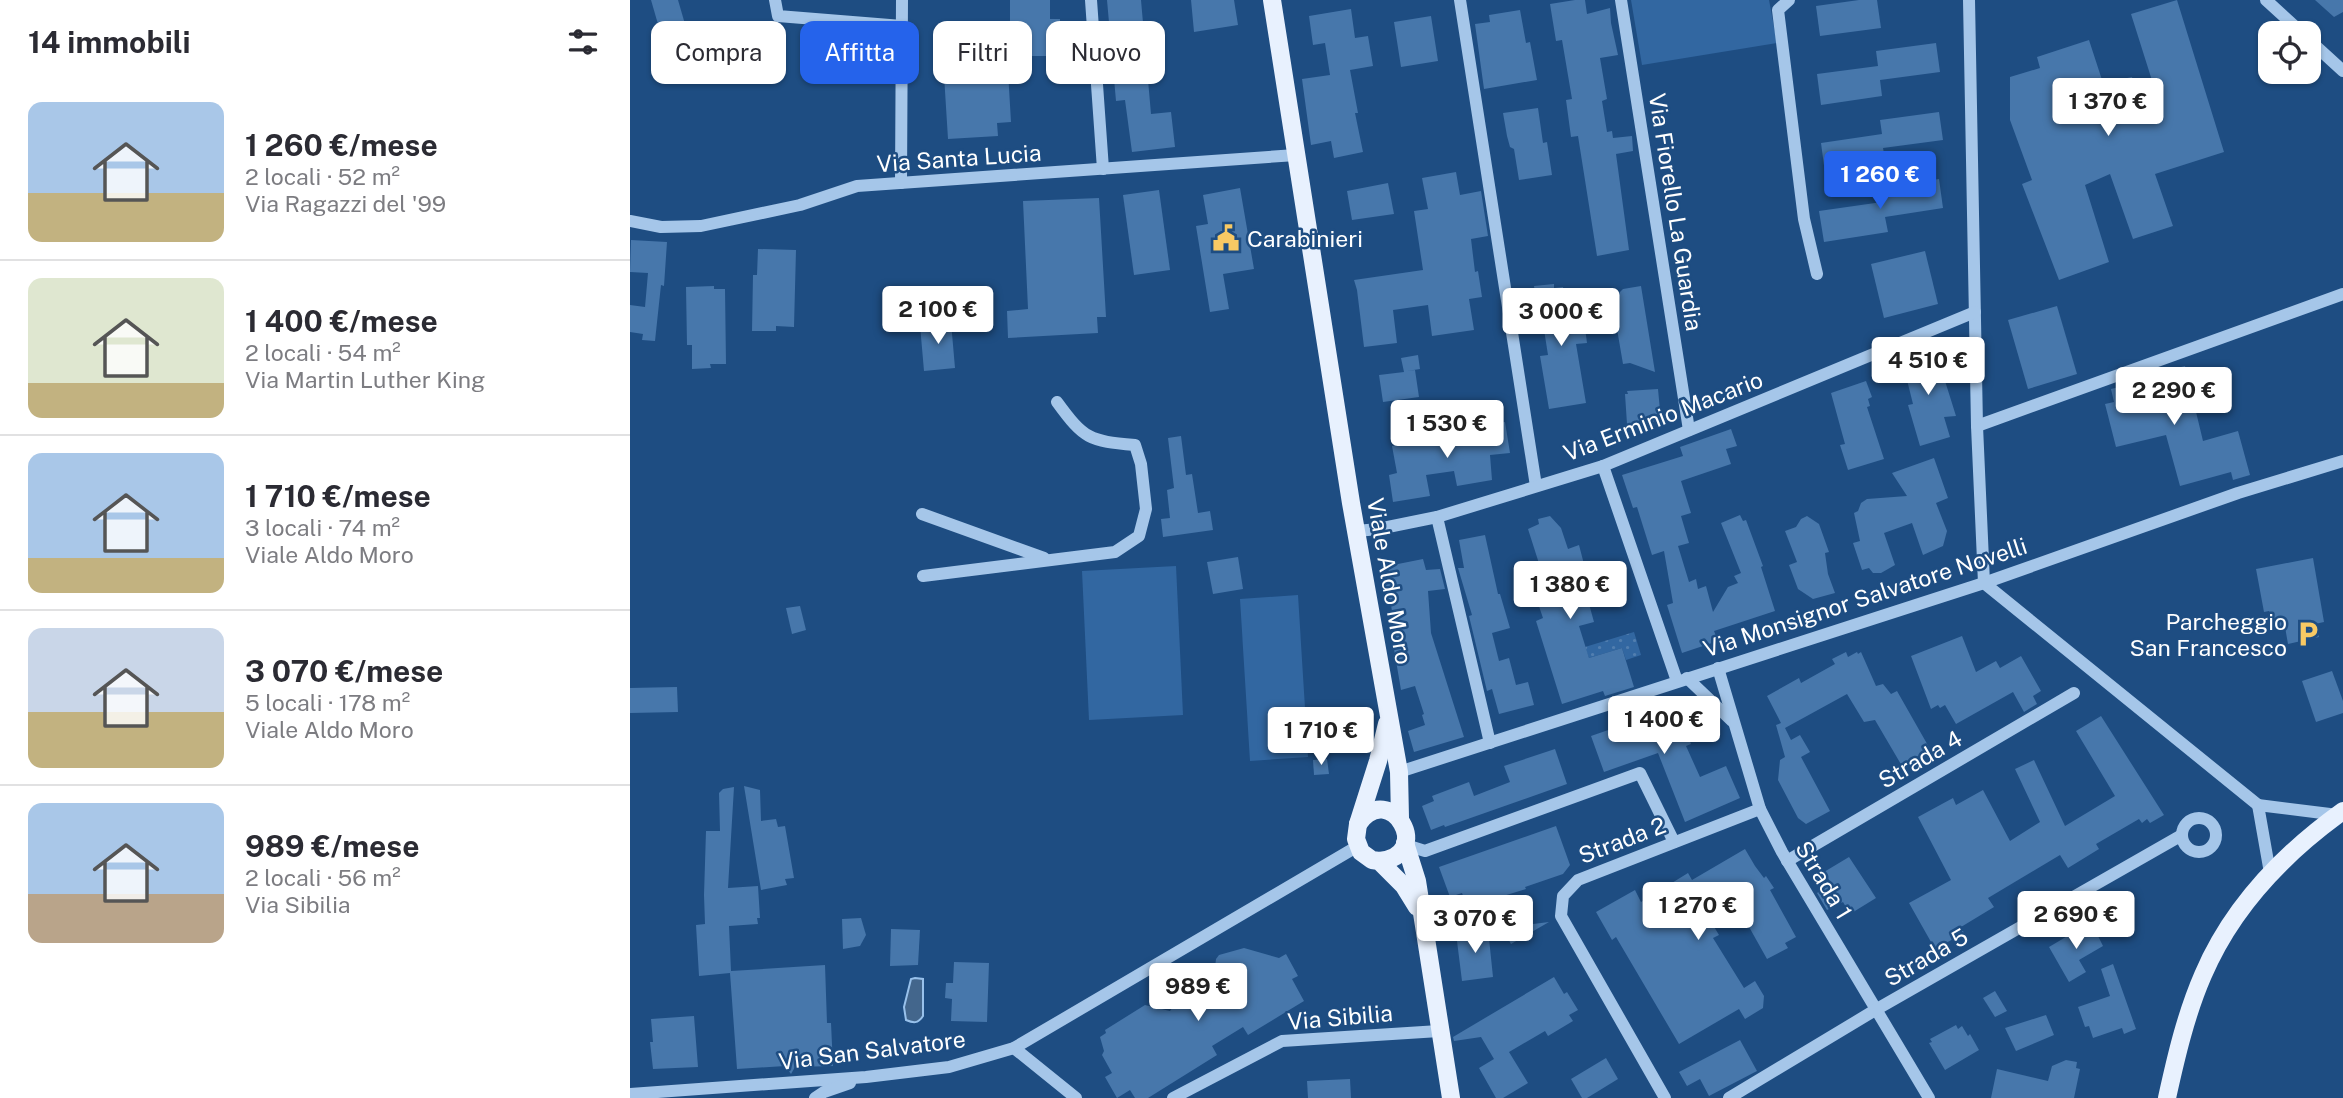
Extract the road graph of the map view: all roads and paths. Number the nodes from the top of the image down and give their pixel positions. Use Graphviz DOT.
graph roads {
  1 [pos="775,0"];
  2 [pos="902,0"];
  3 [pos="1091,0"];
  4 [pos="1272,0"];
  5 [pos="1460,0"];
  6 [pos="1621,0"];
  7 [pos="1788,0"];
  8 [pos="1969,0"];
  9 [pos="2266,0"];
  10 [pos="840,21"];
  11 [pos="902,21"];
  12 [pos="2289,21"];
  13 [pos="2321,51"];
  14 [pos="2343,71"];
  15 [pos="902,84"];
  16 [pos="1296,155"];
  17 [pos="1102,169"];
  18 [pos="901,183"];
  19 [pos="630,221"];
  20 [pos="1817,274"];
  21 [pos="2343,294"];
  22 [pos="1975,312"];
  23 [pos="1057,402"];
  24 [pos="1977,426"];
  25 [pos="1689,430"];
  26 [pos="2343,461"];
  27 [pos="1603,466"];
  28 [pos="1536,486"];
  29 [pos="922,514"];
  30 [pos="1437,517"];
  31 [pos="1357,531"];
  32 [pos="1047,560"];
  33 [pos="923,576"];
  34 [pos="1984,583"];
  35 [pos="1718,668"];
  36 [pos="1682,679"];
  37 [pos="2074,693"];
  38 [pos="1389,714"];
  39 [pos="1735,724"];
  40 [pos="1490,743"];
  41 [pos="1399,772"];
  42 [pos="2258,805"];
  43 [pos="1760,809"];
  44 [pos="2340,813"];
  45 [pos="1400,818"];
  46 [pos="1358,824"];
  47 [pos="2182,835"];
  48 [pos="1674,842"];
  49 [pos="1405,844"];
  50 [pos="1358,846"];
  51 [pos="1379,861"];
  52 [pos="1787,861"];
  53 [pos="2270,873"];
  54 [pos="1422,916"];
  55 [pos="1877,1009"];
  56 [pos="1439,1031"];
  57 [pos="1014,1048"];
  58 [pos="866,1077"];
  59 [pos="630,1094"];
  60 [pos="815,1098"];
  61 [pos="1076,1098"];
  62 [pos="1173,1098"];
  63 [pos="1451,1098"];
  64 [pos="1665,1098"];
  65 [pos="1729,1098"];
  66 [pos="1929,1098"];
  67 [pos="2166,1098"];
  1 -- 10 [label="street"];
  2 -- 11 [label="street"];
  3 -- 17 [label="street"];
  4 -- 16 [label="main road, Viale Aldo Moro"];
  5 -- 28 [label="street"];
  6 -- 25 [label="street, Via Fiorello La Guardia"];
  7 -- 20 [label="street"];
  8 -- 22 [label="street"];
  9 -- 12 [label="street"];
  13 -- 14 [label="street"];
  15 -- 18 [label="street"];
  16 -- 17 [label="street, Via Santa Lucia"];
  16 -- 31 [label="main road, Viale Aldo Moro"];
  17 -- 18 [label="street, Via Santa Lucia"];
  18 -- 19 [label="street, Via Santa Lucia"];
  21 -- 24 [label="street"];
  22 -- 24 [label="street"];
  22 -- 25 [label="street, Via Erminio Macario"];
  23 -- 32 [label="street"];
  24 -- 34 [label="street"];
  25 -- 27 [label="street, Via Erminio Macario"];
  26 -- 34 [label="street, Via Monsignor Salvatore Novelli"];
  27 -- 28 [label="street, Via Erminio Macario"];
  27 -- 36 [label="street"];
  28 -- 30 [label="street, Via Erminio Macario"];
  29 -- 32 [label="street"];
  30 -- 31 [label="street, Via Erminio Macario"];
  30 -- 40 [label="street"];
  31 -- 38 [label="main road, Viale Aldo Moro"];
  32 -- 33 [label="street"];
  34 -- 35 [label="street, Via Monsignor Salvatore Novelli"];
  34 -- 42 [label="street"];
  35 -- 36 [label="street, Via Monsignor Salvatore Novelli"];
  35 -- 39 [label="street, Strada 1"];
  36 -- 39 [label="street"];
  36 -- 40 [label="street, Via Monsignor Salvatore Novelli"];
  37 -- 52 [label="street, Strada 4"];
  38 -- 41 [label="main road, Viale Aldo Moro"];
  38 -- 46 [label="main road, Viale Aldo Moro"];
  39 -- 43 [label="street, Strada 1"];
  40 -- 41 [label="street, Via Monsignor Salvatore Novelli"];
  41 -- 45 [label="main road, Viale Aldo Moro"];
  42 -- 44 [label="street"];
  42 -- 53 [label="street"];
  43 -- 48 [label="street, Strada 2"];
  43 -- 52 [label="street, Strada 1"];
  44 -- 53 [label="main road"];
  45 -- 46 [label="main road"];
  45 -- 49 [label="main road, Viale Aldo Moro"];
  46 -- 50 [label="main road, Viale Aldo Moro"];
  47 -- 55 [label="street, Strada 5"];
  48 -- 49 [label="street"];
  48 -- 64 [label="street, Strada 2"];
  49 -- 51 [label="main road"];
  49 -- 54 [label="main road, Viale Aldo Moro"];
  50 -- 51 [label="main road, Viale Aldo Moro"];
  50 -- 57 [label="street, Via San Salvatore"];
  51 -- 54 [label="main road, Viale Aldo Moro"];
  52 -- 55 [label="street, Strada 1"];
  53 -- 67 [label="main road"];
  54 -- 56 [label="main road, Viale Aldo Moro"];
  55 -- 65 [label="street, Strada 5"];
  55 -- 66 [label="street, Strada 1"];
  56 -- 62 [label="street, Via Sibilia"];
  56 -- 63 [label="main road, Viale Aldo Moro"];
  57 -- 58 [label="street, Via San Salvatore"];
  57 -- 61 [label="street"];
  58 -- 59 [label="street, Via San Salvatore"];
  58 -- 60 [label="street"];
}
